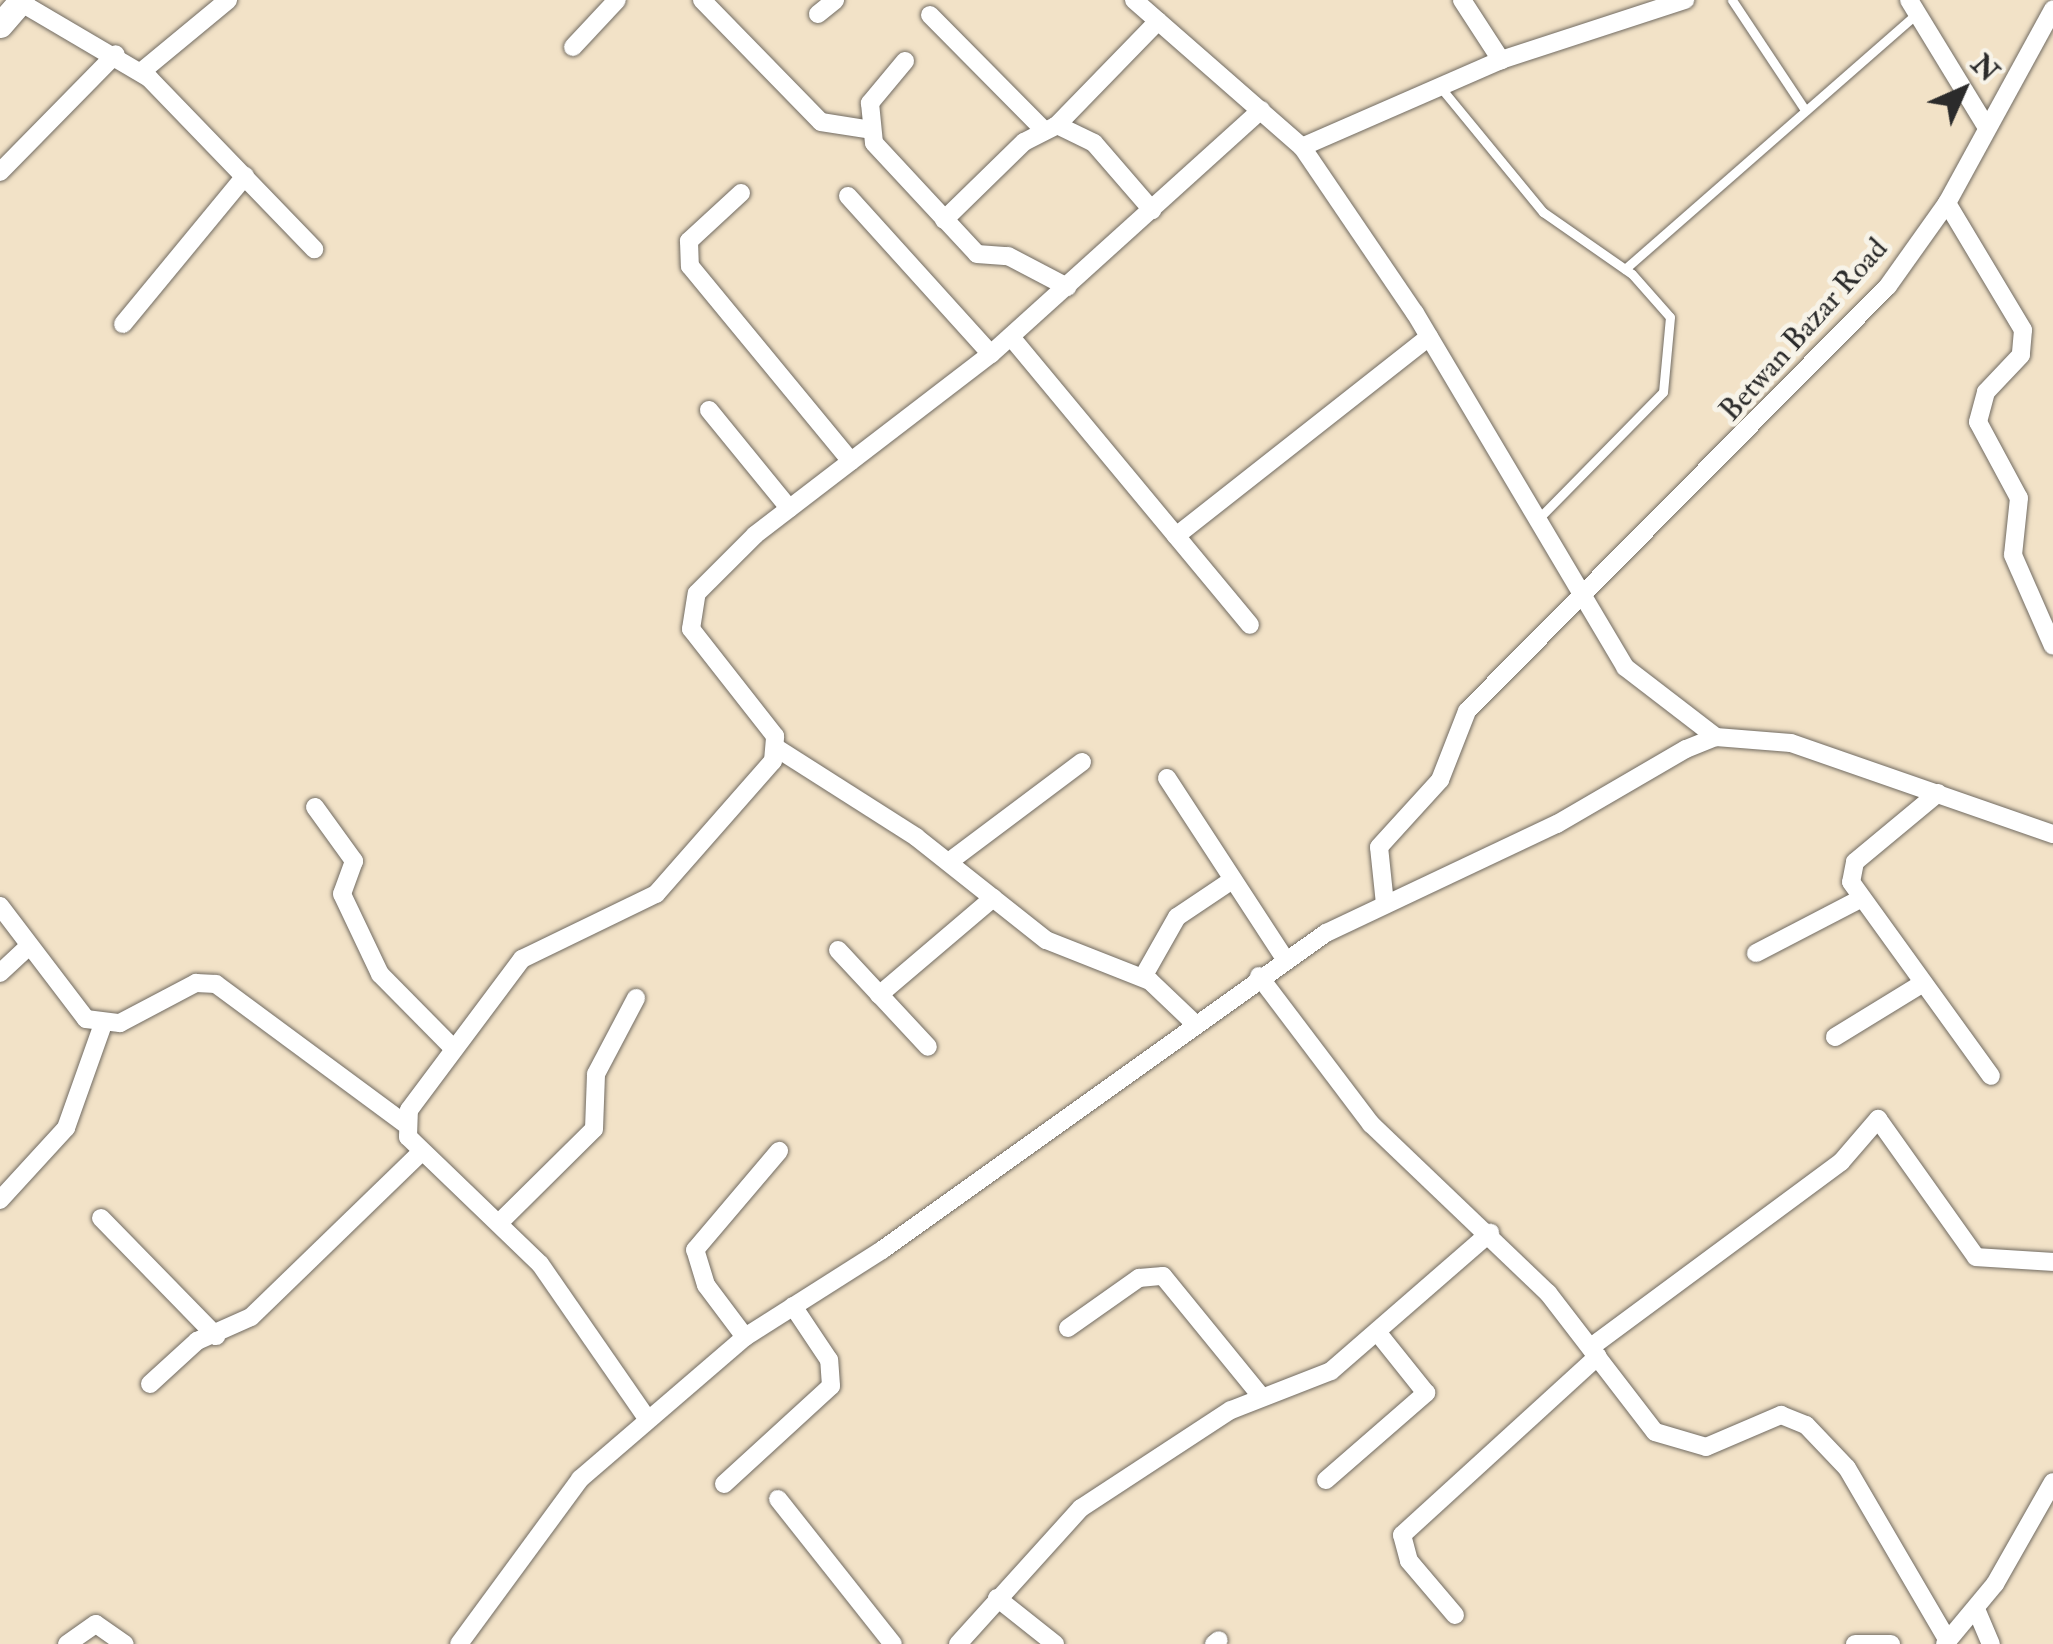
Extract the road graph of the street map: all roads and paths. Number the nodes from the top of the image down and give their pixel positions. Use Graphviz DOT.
graph roads {
  1 [pos="228,0"];
  2 [pos="618,0"];
  3 [pos="702,0"];
  4 [pos="835,0"];
  5 [pos="1134,0"];
  6 [pos="1462,0"];
  7 [pos="1685,0"];
  8 [pos="1732,0"];
  9 [pos="21,1"];
  10 [pos="1913,7"];
  11 [pos="2053,9"];
  12 [pos="818,14"];
  13 [pos="930,15"];
  14 [pos="1158,21"];
  15 [pos="0,25"];
  16 [pos="572,47"];
  17 [pos="116,54"];
  18 [pos="1501,60"];
  19 [pos="905,61"];
  20 [pos="141,72"];
  21 [pos="1441,88"];
  22 [pos="1261,110"];
  23 [pos="1805,110"];
  24 [pos="1050,126"];
  25 [pos="1986,126"];
  26 [pos="866,129"];
  27 [pos="1302,147"];
  28 [pos="0,172"];
  29 [pos="245,176"];
  30 [pos="741,193"];
  31 [pos="848,196"];
  32 [pos="1947,203"];
  33 [pos="1152,210"];
  34 [pos="944,220"];
  35 [pos="314,249"];
  36 [pos="1625,269"];
  37 [pos="1066,287"];
  38 [pos="124,324"];
  39 [pos="1011,336"];
  40 [pos="1429,336"];
  41 [pos="991,354"];
  42 [pos="709,410"];
  43 [pos="851,460"];
  44 [pos="789,508"];
  45 [pos="1535,523"];
  46 [pos="1176,536"];
  47 [pos="1580,602"];
  48 [pos="2047,619"];
  49 [pos="1250,625"];
  50 [pos="2053,646"];
  51 [pos="1716,737"];
  52 [pos="778,750"];
  53 [pos="1082,762"];
  54 [pos="1167,778"];
  55 [pos="1938,793"];
  56 [pos="314,807"];
  57 [pos="2053,834"];
  58 [pos="950,862"];
  59 [pos="1232,880"];
  60 [pos="993,898"];
  61 [pos="1860,899"];
  62 [pos="1385,904"];
  63 [pos="0,906"];
  64 [pos="26,949"];
  65 [pos="838,950"];
  66 [pos="1756,953"];
  67 [pos="1285,960"];
  68 [pos="0,974"];
  69 [pos="1259,976"];
  70 [pos="1142,977"];
  71 [pos="1920,985"];
  72 [pos="879,995"];
  73 [pos="636,998"];
  74 [pos="1192,1021"];
  75 [pos="103,1024"];
  76 [pos="1835,1037"];
  77 [pos="928,1047"];
  78 [pos="454,1049"];
  79 [pos="1991,1076"];
  80 [pos="404,1124"];
  81 [pos="779,1152"];
  82 [pos="420,1153"];
  83 [pos="1,1198"];
  84 [pos="101,1218"];
  85 [pos="500,1222"];
  86 [pos="1490,1233"];
  87 [pos="2053,1262"];
  88 [pos="792,1306"];
  89 [pos="1068,1328"];
  90 [pos="1378,1333"];
  91 [pos="216,1336"];
  92 [pos="745,1337"];
  93 [pos="1594,1352"];
  94 [pos="150,1384"];
  95 [pos="1260,1395"];
  96 [pos="646,1417"];
  97 [pos="1326,1480"];
  98 [pos="2053,1482"];
  99 [pos="724,1484"];
  100 [pos="778,1500"];
  101 [pos="998,1598"];
  102 [pos="1976,1608"];
  103 [pos="1455,1614"];
  104 [pos="1946,1642"];
  105 [pos="67,1644"];
  106 [pos="125,1644"];
  107 [pos="459,1644"];
  108 [pos="893,1644"];
  109 [pos="958,1644"];
  110 [pos="1055,1644"];
  111 [pos="1855,1644"];
  112 [pos="1891,1644"];
  113 [pos="1991,1644"];
  1 -- 20 [label="street"];
  2 -- 16 [label="street"];
  3 -- 26 [label="street"];
  4 -- 12 [label="street"];
  5 -- 14 [label="street"];
  6 -- 18 [label="street"];
  7 -- 18 [label="street"];
  8 -- 23 [label="lane"];
  9 -- 15 [label="main road"];
  9 -- 17 [label="street"];
  10 -- 23 [label="lane"];
  10 -- 25 [label="street"];
  11 -- 25 [label="street, Betwan Bazar Road"];
  13 -- 24 [label="street"];
  14 -- 22 [label="street"];
  14 -- 24 [label="street"];
  17 -- 20 [label="street"];
  17 -- 28 [label="street"];
  18 -- 21 [label="street"];
  19 -- 26 [label="street"];
  20 -- 29 [label="street"];
  21 -- 27 [label="street"];
  21 -- 36 [label="lane"];
  22 -- 27 [label="street"];
  22 -- 33 [label="street"];
  23 -- 36 [label="lane"];
  24 -- 33 [label="street"];
  24 -- 34 [label="street"];
  25 -- 32 [label="street, Betwan Bazar Road"];
  26 -- 34 [label="street"];
  27 -- 40 [label="street"];
  29 -- 35 [label="street"];
  29 -- 38 [label="street"];
  30 -- 43 [label="street"];
  31 -- 41 [label="street"];
  32 -- 47 [label="street, Betwan Bazar Road"];
  32 -- 48 [label="street"];
  33 -- 37 [label="street"];
  34 -- 37 [label="street"];
  36 -- 45 [label="lane"];
  37 -- 39 [label="street"];
  39 -- 41 [label="street"];
  39 -- 46 [label="street"];
  40 -- 45 [label="street"];
  40 -- 46 [label="street"];
  41 -- 43 [label="street"];
  42 -- 44 [label="street"];
  43 -- 44 [label="street"];
  44 -- 52 [label="street"];
  45 -- 47 [label="street"];
  46 -- 49 [label="street"];
  47 -- 51 [label="street"];
  47 -- 62 [label="street, Betwan Bazar Road"];
  48 -- 50 [label="street"];
  51 -- 55 [label="street"];
  51 -- 62 [label="street"];
  52 -- 58 [label="street"];
  52 -- 78 [label="street"];
  53 -- 58 [label="street"];
  54 -- 59 [label="street"];
  55 -- 57 [label="street"];
  55 -- 61 [label="street"];
  56 -- 78 [label="street"];
  58 -- 60 [label="street"];
  59 -- 67 [label="street"];
  59 -- 70 [label="street"];
  60 -- 70 [label="street"];
  60 -- 72 [label="street"];
  61 -- 66 [label="street"];
  61 -- 71 [label="street"];
  62 -- 67 [label="street"];
  63 -- 64 [label="street"];
  64 -- 68 [label="street"];
  64 -- 75 [label="street"];
  65 -- 72 [label="street"];
  67 -- 69 [label="street"];
  69 -- 74 [label="street"];
  69 -- 86 [label="street"];
  70 -- 74 [label="street"];
  71 -- 76 [label="street"];
  71 -- 79 [label="street"];
  72 -- 77 [label="street"];
  73 -- 85 [label="street"];
  74 -- 88 [label="street"];
  75 -- 80 [label="street"];
  75 -- 83 [label="street"];
  78 -- 80 [label="street"];
  80 -- 82 [label="street"];
  81 -- 92 [label="street"];
  82 -- 85 [label="street"];
  82 -- 91 [label="street"];
  84 -- 91 [label="street"];
  85 -- 96 [label="street"];
  86 -- 90 [label="street"];
  86 -- 93 [label="street"];
  87 -- 93 [label="street"];
  88 -- 92 [label="street"];
  88 -- 99 [label="street"];
  89 -- 95 [label="street"];
  90 -- 95 [label="street"];
  90 -- 97 [label="street"];
  91 -- 94 [label="street"];
  92 -- 96 [label="street"];
  93 -- 103 [label="street"];
  93 -- 104 [label="street"];
  95 -- 101 [label="street"];
  96 -- 107 [label="street"];
  98 -- 102 [label="street"];
  100 -- 108 [label="street"];
  101 -- 109 [label="street"];
  101 -- 110 [label="street"];
  102 -- 104 [label="street"];
  102 -- 113 [label="street"];
  105 -- 106 [label="street"];
  111 -- 112 [label="street"];
}
